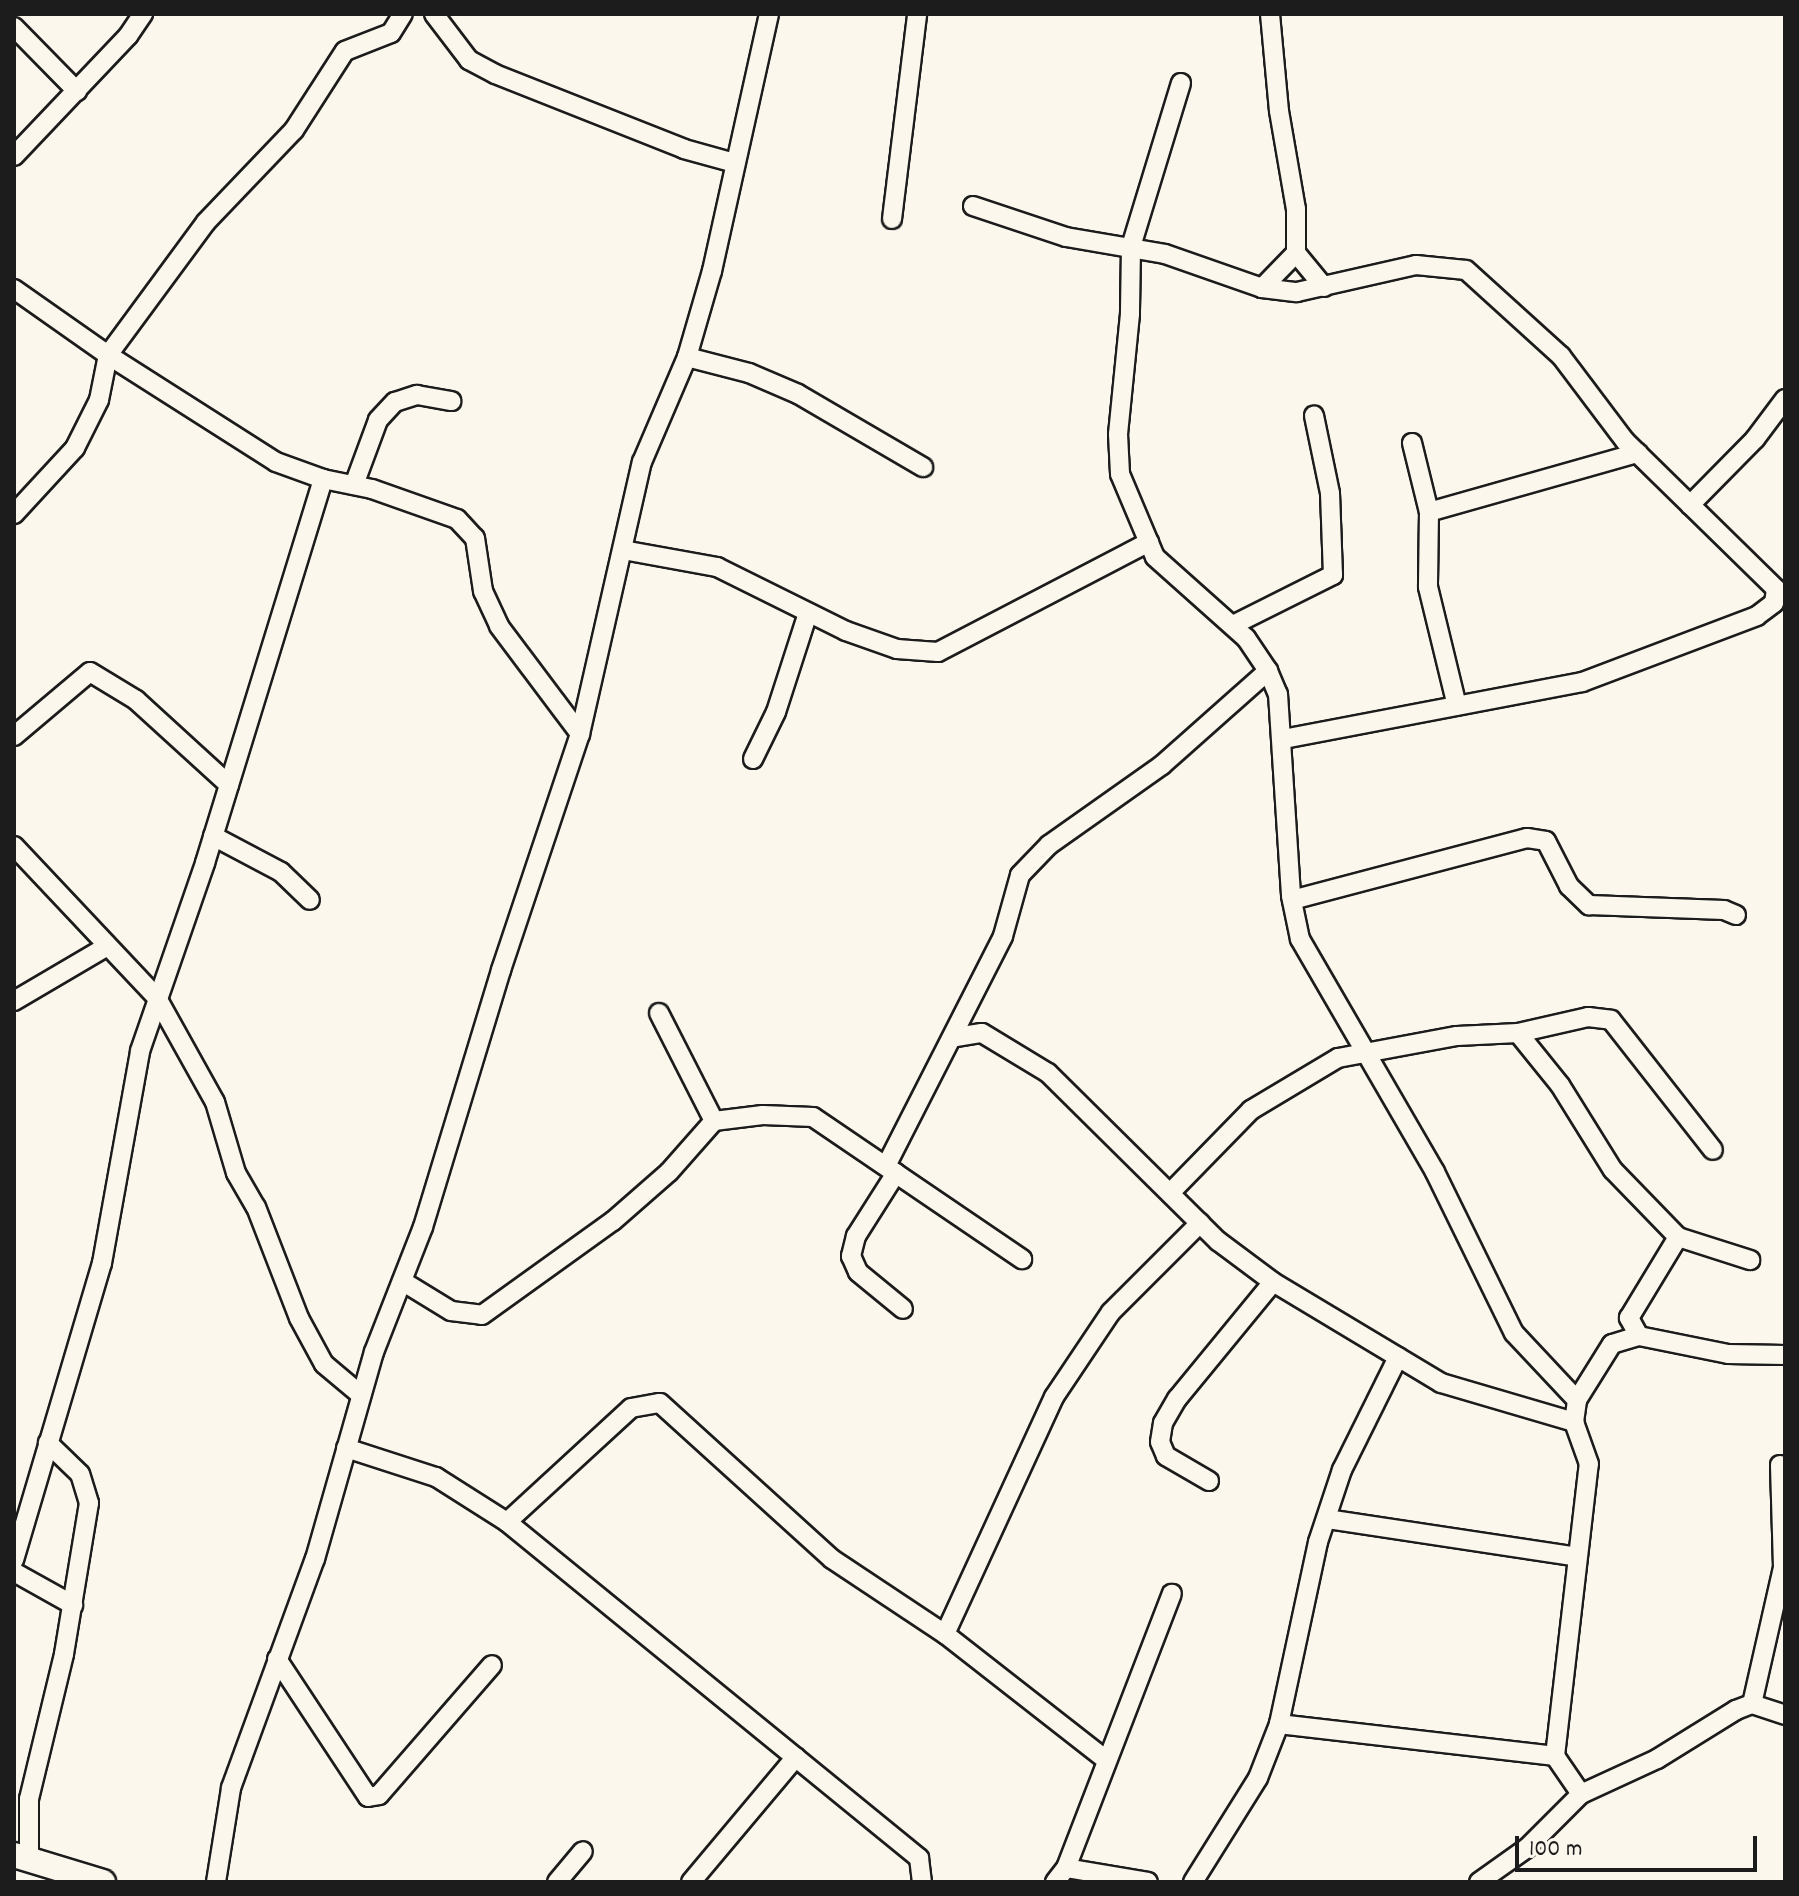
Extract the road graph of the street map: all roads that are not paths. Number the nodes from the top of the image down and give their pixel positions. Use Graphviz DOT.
graph roads {
  1 [pos="143,14"];
  2 [pos="769,14"];
  3 [pos="917,14"];
  4 [pos="1270,14"];
  5 [pos="402,16"];
  6 [pos="436,19"];
  7 [pos="14,27"];
  8 [pos="1181,83"];
  9 [pos="77,91"];
  10 [pos="14,156"];
  11 [pos="735,163"];
  12 [pos="973,206"];
  13 [pos="892,219"];
  14 [pos="1131,247"];
  15 [pos="1296,253"];
  16 [pos="1324,287"];
  17 [pos="1262,288"];
  18 [pos="14,289"];
  19 [pos="108,355"];
  20 [pos="687,357"];
  21 [pos="1785,399"];
  22 [pos="451,401"];
  23 [pos="1314,416"];
  24 [pos="1412,443"];
  25 [pos="1638,453"];
  26 [pos="923,467"];
  27 [pos="323,479"];
  28 [pos="354,485"];
  29 [pos="1690,505"];
  30 [pos="1429,512"];
  31 [pos="14,514"];
  32 [pos="1149,542"];
  33 [pos="623,550"];
  34 [pos="1780,590"];
  35 [pos="808,613"];
  36 [pos="1233,625"];
  37 [pos="1268,671"];
  38 [pos="1457,706"];
  39 [pos="580,734"];
  40 [pos="14,736"];
  41 [pos="1282,739"];
  42 [pos="753,759"];
  43 [pos="229,785"];
  44 [pos="213,836"];
  45 [pos="14,846"];
  46 [pos="310,900"];
  47 [pos="1292,900"];
  48 [pos="1736,915"];
  49 [pos="106,947"];
  50 [pos="157,998"];
  51 [pos="14,1001"];
  52 [pos="659,1013"];
  53 [pos="1518,1033"];
  54 [pos="956,1037"];
  55 [pos="1366,1052"];
  56 [pos="714,1121"];
  57 [pos="1713,1150"];
  58 [pos="891,1169"];
  59 [pos="1170,1193"];
  60 [pos="1200,1223"];
  61 [pos="1678,1237"];
  62 [pos="1022,1259"];
  63 [pos="1750,1260"];
  64 [pos="402,1281"];
  65 [pos="1273,1282"];
  66 [pos="903,1309"];
  67 [pos="1639,1336"];
  68 [pos="1785,1355"];
  69 [pos="1398,1357"];
  70 [pos="361,1395"];
  71 [pos="1577,1400"];
  72 [pos="1574,1422"];
  73 [pos="48,1443"];
  74 [pos="346,1448"];
  75 [pos="1780,1465"];
  76 [pos="1209,1481"];
  77 [pos="1327,1519"];
  78 [pos="507,1522"];
  79 [pos="1577,1557"];
  80 [pos="14,1560"];
  81 [pos="14,1572"];
  82 [pos="1172,1594"];
  83 [pos="73,1605"];
  84 [pos="945,1634"];
  85 [pos="277,1659"];
  86 [pos="492,1665"];
  87 [pos="1752,1704"];
  88 [pos="1785,1715"];
  89 [pos="1279,1724"];
  90 [pos="1555,1756"];
  91 [pos="796,1757"];
  92 [pos="1105,1759"];
  93 [pos="1581,1794"];
  94 [pos="583,1851"];
  95 [pos="21,1856"];
  96 [pos="1061,1875"];
  97 [pos="213,1881"];
  98 [pos="103,1882"];
  99 [pos="557,1882"];
  100 [pos="691,1882"];
  101 [pos="922,1882"];
  102 [pos="1148,1882"];
  103 [pos="1193,1882"];
  104 [pos="1479,1882"];
  1 -- 9 [label="street"];
  2 -- 11 [label="street"];
  3 -- 13 [label="street"];
  4 -- 15 [label="street"];
  5 -- 6 [label="street"];
  5 -- 19 [label="street"];
  6 -- 11 [label="street"];
  7 -- 9 [label="street"];
  8 -- 14 [label="street"];
  9 -- 10 [label="street"];
  11 -- 20 [label="street"];
  12 -- 14 [label="street"];
  14 -- 17 [label="street"];
  14 -- 32 [label="street"];
  15 -- 16 [label="street"];
  15 -- 17 [label="street"];
  16 -- 17 [label="street"];
  16 -- 25 [label="street"];
  18 -- 19 [label="street"];
  19 -- 27 [label="street"];
  19 -- 31 [label="street"];
  20 -- 26 [label="street"];
  20 -- 33 [label="street"];
  21 -- 29 [label="street"];
  22 -- 28 [label="street"];
  23 -- 36 [label="street"];
  24 -- 30 [label="street"];
  25 -- 29 [label="street"];
  25 -- 30 [label="street"];
  27 -- 28 [label="street"];
  27 -- 43 [label="street"];
  28 -- 39 [label="street"];
  29 -- 34 [label="street"];
  30 -- 38 [label="street"];
  32 -- 35 [label="street"];
  32 -- 36 [label="street"];
  33 -- 35 [label="street"];
  33 -- 39 [label="street"];
  34 -- 38 [label="street"];
  35 -- 42 [label="street"];
  36 -- 37 [label="street"];
  37 -- 41 [label="street"];
  37 -- 54 [label="street"];
  38 -- 41 [label="street"];
  39 -- 64 [label="street"];
  40 -- 43 [label="street"];
  41 -- 47 [label="street"];
  43 -- 44 [label="street"];
  44 -- 46 [label="street"];
  44 -- 50 [label="street"];
  45 -- 49 [label="street"];
  47 -- 48 [label="street"];
  47 -- 55 [label="street"];
  49 -- 50 [label="street"];
  49 -- 51 [label="street"];
  50 -- 70 [label="street"];
  50 -- 73 [label="street"];
  52 -- 56 [label="street"];
  53 -- 55 [label="street"];
  53 -- 57 [label="street"];
  53 -- 61 [label="street"];
  54 -- 58 [label="street"];
  54 -- 59 [label="street"];
  55 -- 59 [label="street"];
  55 -- 71 [label="street"];
  56 -- 58 [label="street"];
  56 -- 64 [label="street"];
  58 -- 62 [label="street"];
  58 -- 66 [label="street"];
  59 -- 60 [label="street"];
  60 -- 65 [label="street"];
  60 -- 84 [label="street"];
  61 -- 63 [label="street"];
  61 -- 67 [label="street"];
  64 -- 70 [label="street"];
  65 -- 69 [label="street"];
  65 -- 76 [label="street"];
  67 -- 68 [label="street"];
  67 -- 71 [label="street"];
  69 -- 72 [label="street"];
  69 -- 77 [label="street"];
  70 -- 74 [label="street"];
  71 -- 72 [label="street"];
  72 -- 79 [label="street"];
  73 -- 80 [label="street"];
  73 -- 83 [label="street"];
  74 -- 78 [label="street"];
  74 -- 85 [label="street"];
  75 -- 87 [label="street"];
  77 -- 79 [label="street"];
  77 -- 89 [label="street"];
  78 -- 84 [label="street"];
  78 -- 91 [label="street"];
  79 -- 90 [label="street"];
  81 -- 83 [label="street"];
  82 -- 92 [label="street"];
  83 -- 95 [label="street"];
  84 -- 92 [label="street"];
  85 -- 86 [label="street"];
  85 -- 97 [label="street"];
  87 -- 88 [label="street"];
  87 -- 93 [label="street"];
  89 -- 90 [label="street"];
  89 -- 103 [label="street"];
  90 -- 93 [label="street"];
  91 -- 100 [label="street"];
  91 -- 101 [label="street"];
  92 -- 96 [label="street"];
  93 -- 104 [label="street"];
  94 -- 99 [label="street"];
  95 -- 98 [label="street"];
  96 -- 102 [label="street"];
}
